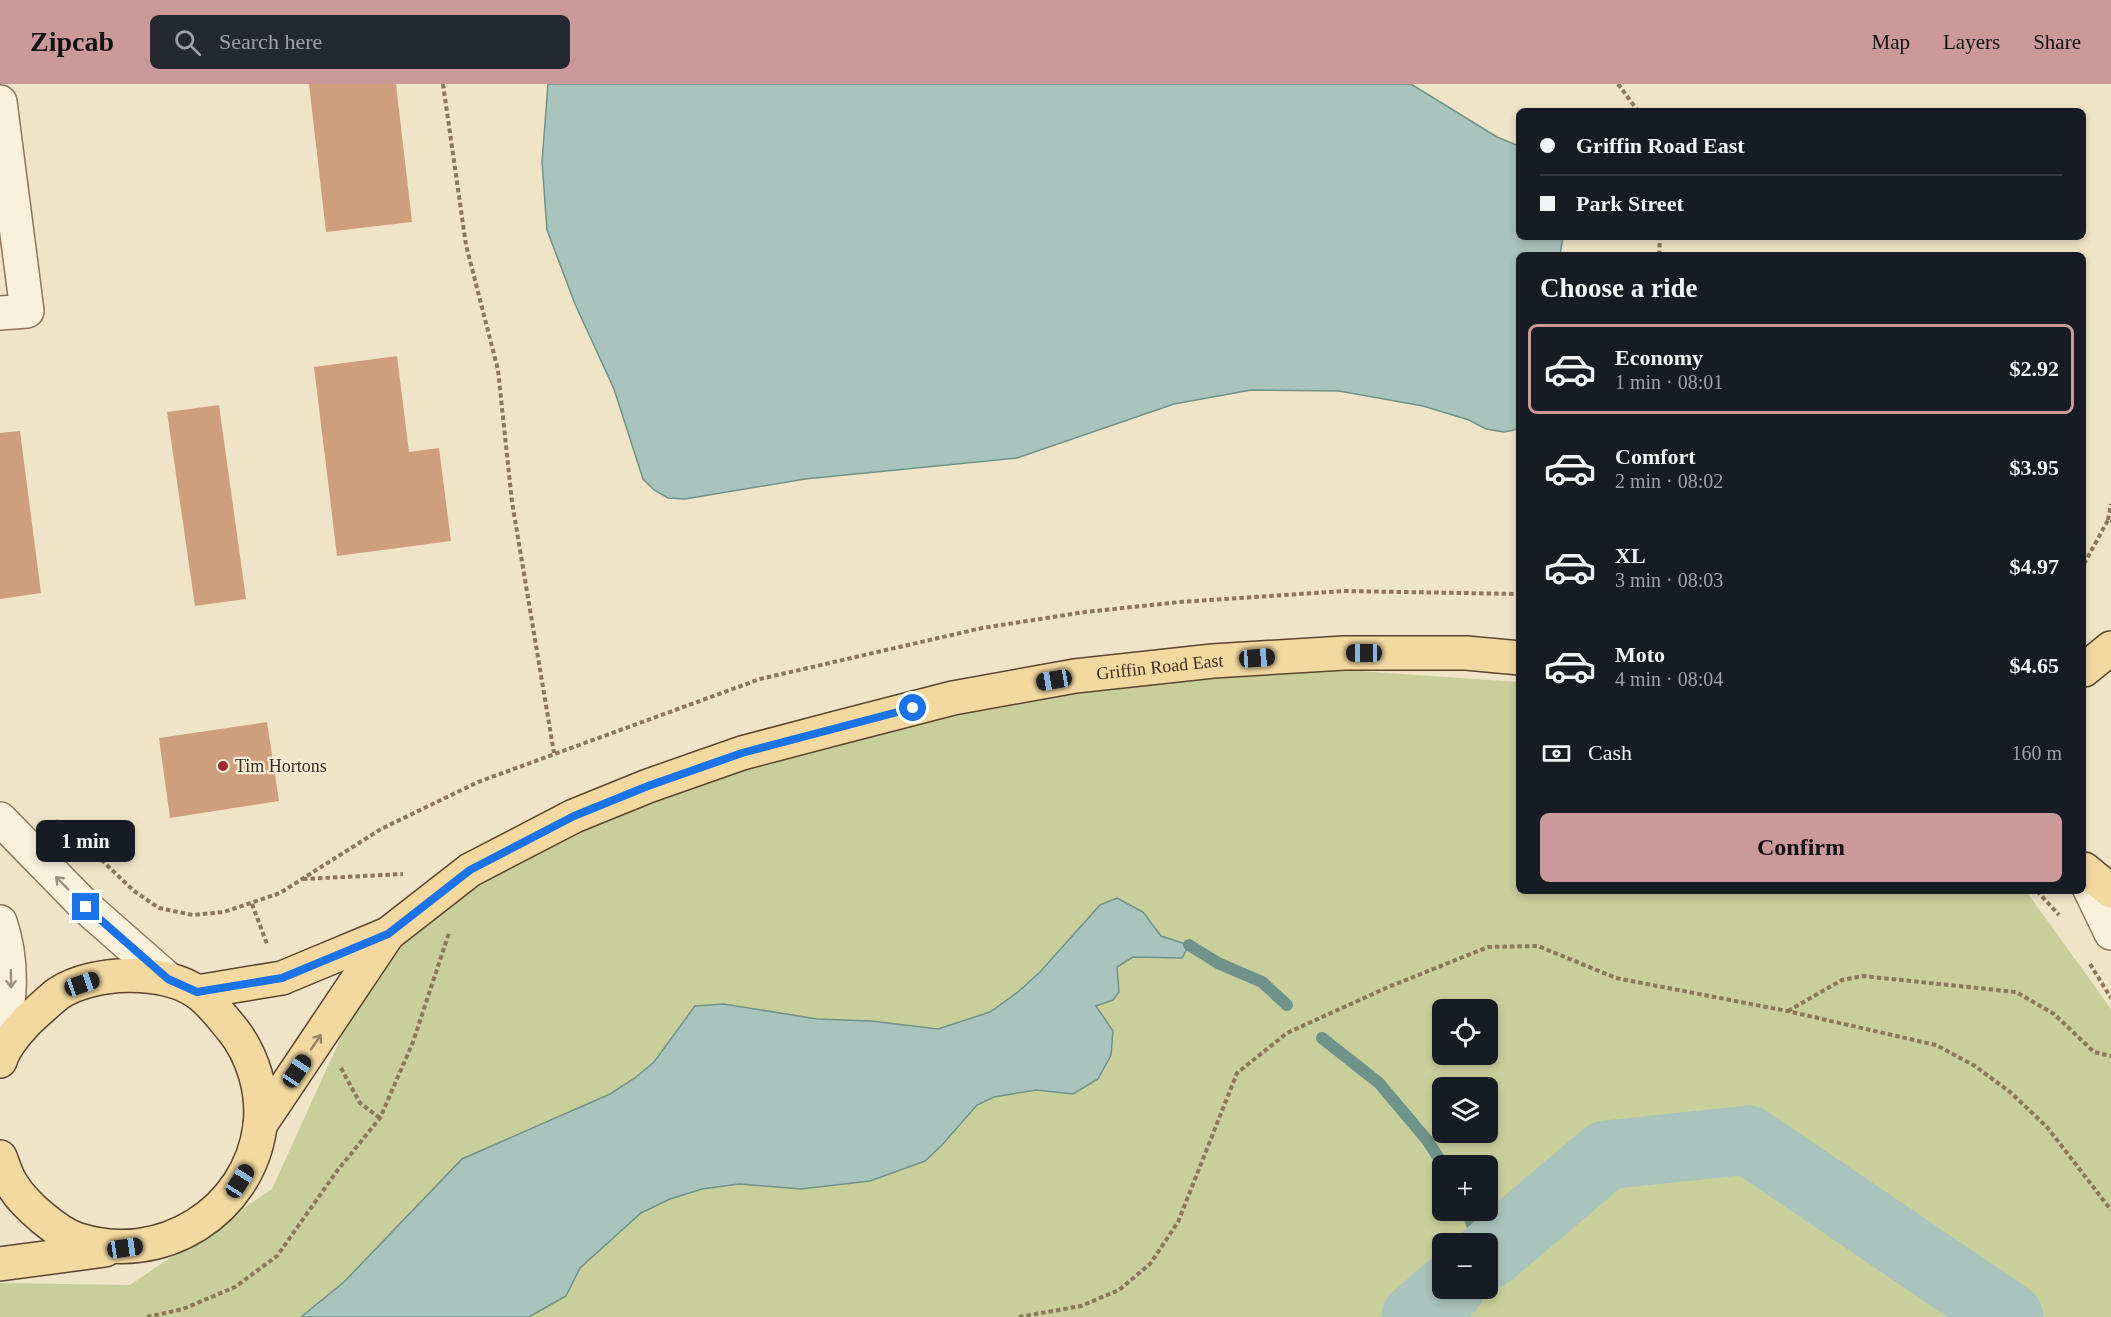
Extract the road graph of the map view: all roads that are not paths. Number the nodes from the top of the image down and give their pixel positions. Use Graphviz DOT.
graph roads {
  1 [pos="0,102"];
  2 [pos="0,313"];
  3 [pos="2111,648"];
  4 [pos="2086,654"];
  5 [pos="1516,658"];
  6 [pos="2086,668"];
  7 [pos="0,819"];
  8 [pos="2086,871"];
  9 [pos="2086,881"];
  10 [pos="2111,891"];
  11 [pos="0,922"];
  12 [pos="2111,933"];
  13 [pos="388,934"];
  14 [pos="182,985"];
  15 [pos="1,1059"];
  16 [pos="260,1125"];
  17 [pos="0,1157"];
  18 [pos="125,1248"];
  19 [pos="0,1264"];
  1 -- 2 [label="street"];
  3 -- 4 [label="main road"];
  3 -- 6 [label="main road"];
  5 -- 13 [label="main road, Griffin Road East"];
  14 -- 7 [label="street, one-way"];
  8 -- 10 [label="main road"];
  9 -- 12 [label="street"];
  11 -- 15 [label="street, one-way"];
  13 -- 14 [label="main road, Griffin Road East"];
  16 -- 13 [label="main road, Griffin Road East, one-way"];
  14 -- 15 [label="main road, Griffin Road East"];
  14 -- 16 [label="main road"];
  16 -- 18 [label="main road"];
  17 -- 18 [label="main road"];
  18 -- 19 [label="main road"];
}
